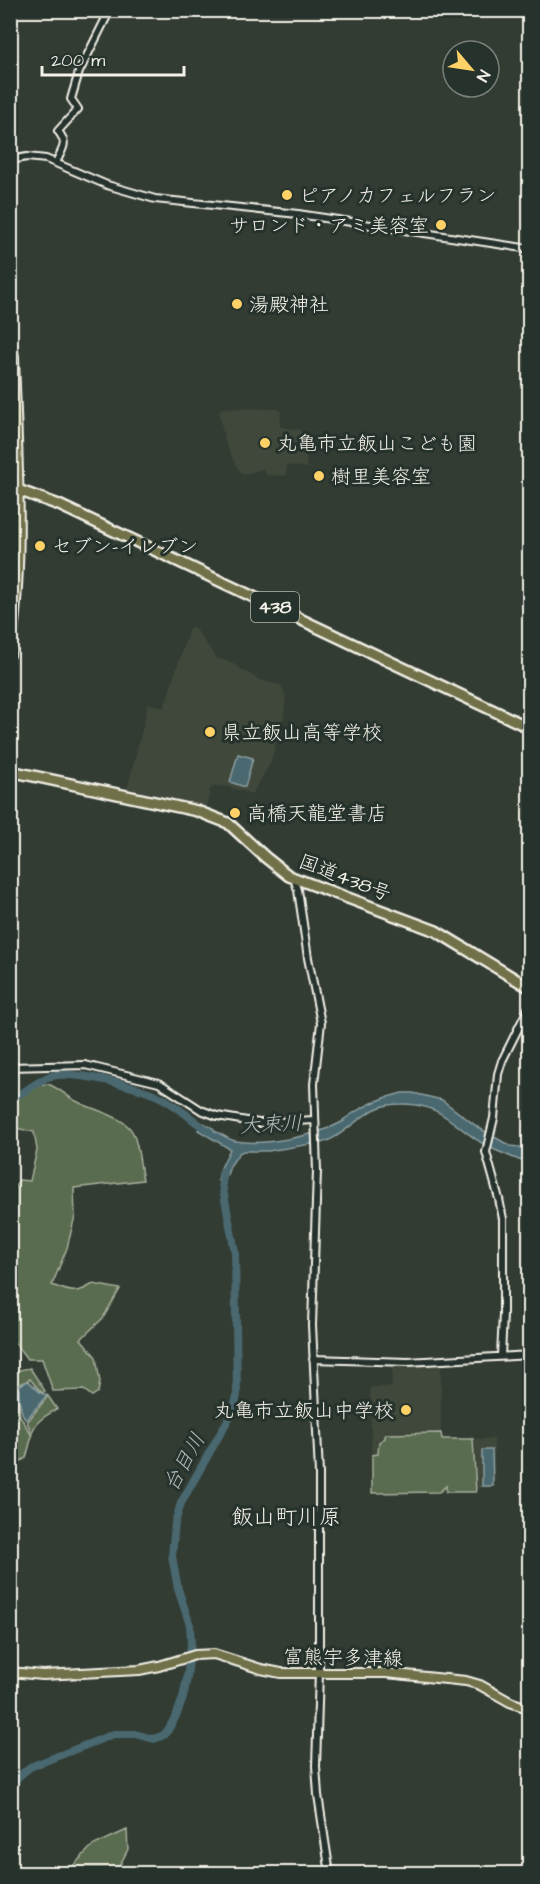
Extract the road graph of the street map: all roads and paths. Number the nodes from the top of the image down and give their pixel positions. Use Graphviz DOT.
graph roads {
  1 [pos="110,10"];
  2 [pos="10,160"];
  3 [pos="56,163"];
  4 [pos="530,249"];
  5 [pos="10,334"];
  6 [pos="18,493"];
  7 [pos="10,655"];
  8 [pos="530,728"];
  9 [pos="530,734"];
  10 [pos="10,771"];
  11 [pos="294,878"];
  12 [pos="530,988"];
  13 [pos="530,1005"];
  14 [pos="10,1067"];
  15 [pos="314,1120"];
  16 [pos="530,1355"];
  17 [pos="501,1356"];
  18 [pos="313,1359"];
  19 [pos="10,1672"];
  20 [pos="319,1672"];
  21 [pos="530,1709"];
  22 [pos="330,1874"];
  1 -- 3 [label="street"];
  2 -- 3 [label="street"];
  3 -- 4 [label="street"];
  5 -- 6 [label="main road"];
  6 -- 7 [label="main road"];
  6 -- 8 [label="highway, 438"];
  6 -- 9 [label="highway, 438"];
  10 -- 11 [label="highway, 国道438号"];
  11 -- 12 [label="highway, 国道438号"];
  11 -- 15 [label="street"];
  13 -- 17 [label="street"];
  14 -- 15 [label="street"];
  15 -- 18 [label="street"];
  16 -- 17 [label="street"];
  17 -- 18 [label="street"];
  18 -- 20 [label="street"];
  19 -- 20 [label="main road, 富熊宇多津線"];
  20 -- 21 [label="main road, 富熊宇多津線"];
  20 -- 22 [label="street"];
}
